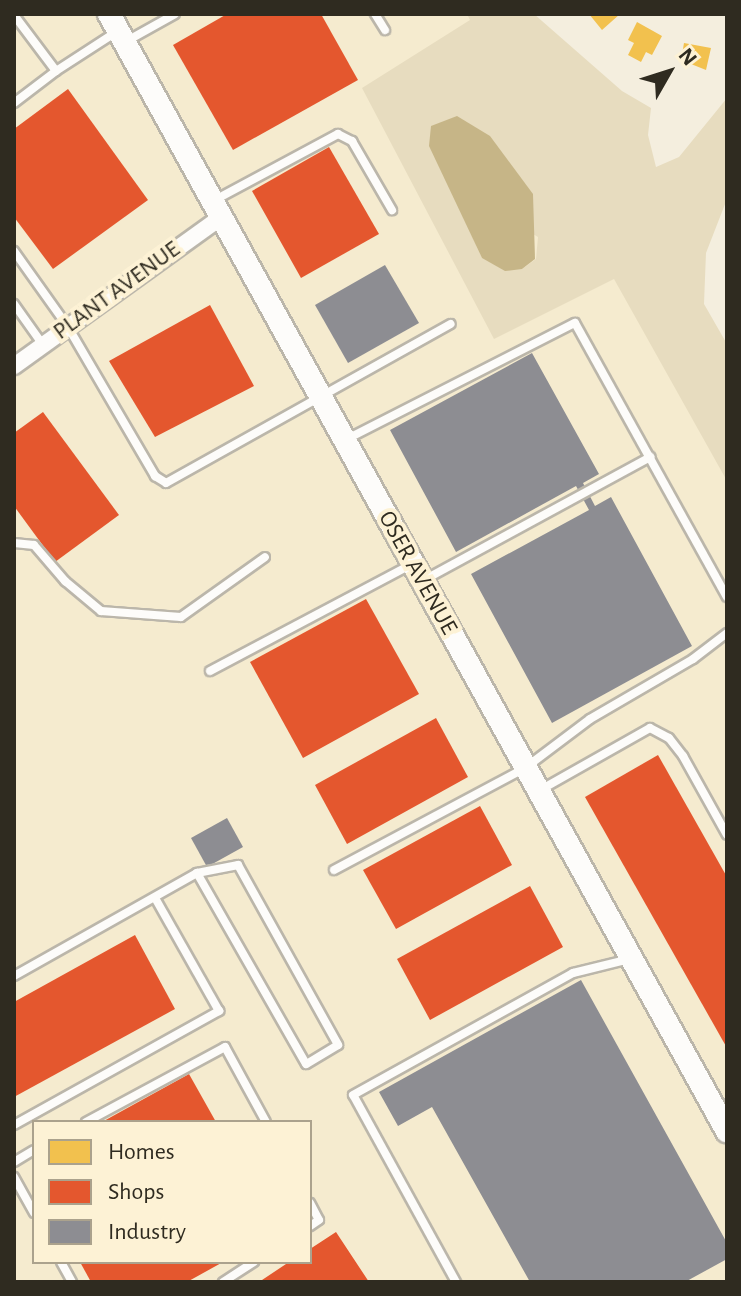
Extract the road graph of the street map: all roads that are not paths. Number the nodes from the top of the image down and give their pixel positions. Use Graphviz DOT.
graph roads {
  1 [pos="175,14"];
  2 [pos="375,14"];
  3 [pos="14,15"];
  4 [pos="117,29"];
  5 [pos="385,30"];
  6 [pos="56,71"];
  7 [pos="14,103"];
  8 [pos="216,209"];
  9 [pos="392,210"];
  10 [pos="14,251"];
  11 [pos="14,304"];
  12 [pos="451,324"];
  13 [pos="68,327"];
  14 [pos="43,345"];
  15 [pos="14,366"];
  16 [pos="321,399"];
  17 [pos="344,440"];
  18 [pos="650,457"];
  19 [pos="14,543"];
  20 [pos="265,557"];
  21 [pos="417,572"];
  22 [pos="727,597"];
  23 [pos="727,633"];
  24 [pos="210,671"];
  25 [pos="525,768"];
  26 [pos="538,791"];
  27 [pos="727,835"];
  28 [pos="334,870"];
  29 [pos="197,873"];
  30 [pos="155,898"];
  31 [pos="630,959"];
  32 [pos="14,976"];
  33 [pos="90,1120"];
  34 [pos="265,1120"];
  35 [pos="14,1125"];
  36 [pos="727,1131"];
  37 [pos="32,1151"];
  38 [pos="14,1162"];
  39 [pos="14,1177"];
  40 [pos="312,1207"];
  41 [pos="32,1209"];
  42 [pos="312,1225"];
  43 [pos="62,1264"];
  44 [pos="251,1264"];
  45 [pos="72,1282"];
  46 [pos="223,1282"];
  47 [pos="456,1282"];
  1 -- 4 [label="lane"];
  2 -- 5 [label="lane"];
  3 -- 6 [label="lane"];
  4 -- 6 [label="lane"];
  4 -- 8 [label="street, OSER AVENUE"];
  6 -- 7 [label="lane"];
  8 -- 9 [label="lane"];
  8 -- 13 [label="street, PLANT AVENUE"];
  8 -- 16 [label="street, OSER AVENUE"];
  10 -- 13 [label="lane"];
  11 -- 14 [label="lane"];
  12 -- 16 [label="lane"];
  13 -- 14 [label="street, PLANT AVENUE"];
  13 -- 16 [label="lane"];
  14 -- 15 [label="street, PLANT AVENUE"];
  16 -- 17 [label="street, OSER AVENUE"];
  17 -- 18 [label="lane"];
  17 -- 21 [label="street, OSER AVENUE"];
  18 -- 21 [label="lane"];
  18 -- 22 [label="lane"];
  19 -- 20 [label="lane"];
  21 -- 24 [label="lane"];
  21 -- 25 [label="street, OSER AVENUE"];
  23 -- 25 [label="lane"];
  25 -- 26 [label="street, OSER AVENUE"];
  25 -- 28 [label="lane"];
  26 -- 27 [label="lane"];
  26 -- 31 [label="street, OSER AVENUE"];
  29 -- 29 [label="lane"];
  29 -- 30 [label="lane"];
  30 -- 32 [label="lane"];
  30 -- 35 [label="lane"];
  31 -- 36 [label="street, OSER AVENUE"];
  31 -- 47 [label="lane"];
  33 -- 34 [label="lane"];
  37 -- 38 [label="lane"];
  39 -- 41 [label="lane"];
  40 -- 42 [label="lane"];
  43 -- 45 [label="lane"];
  44 -- 46 [label="lane"];
}
